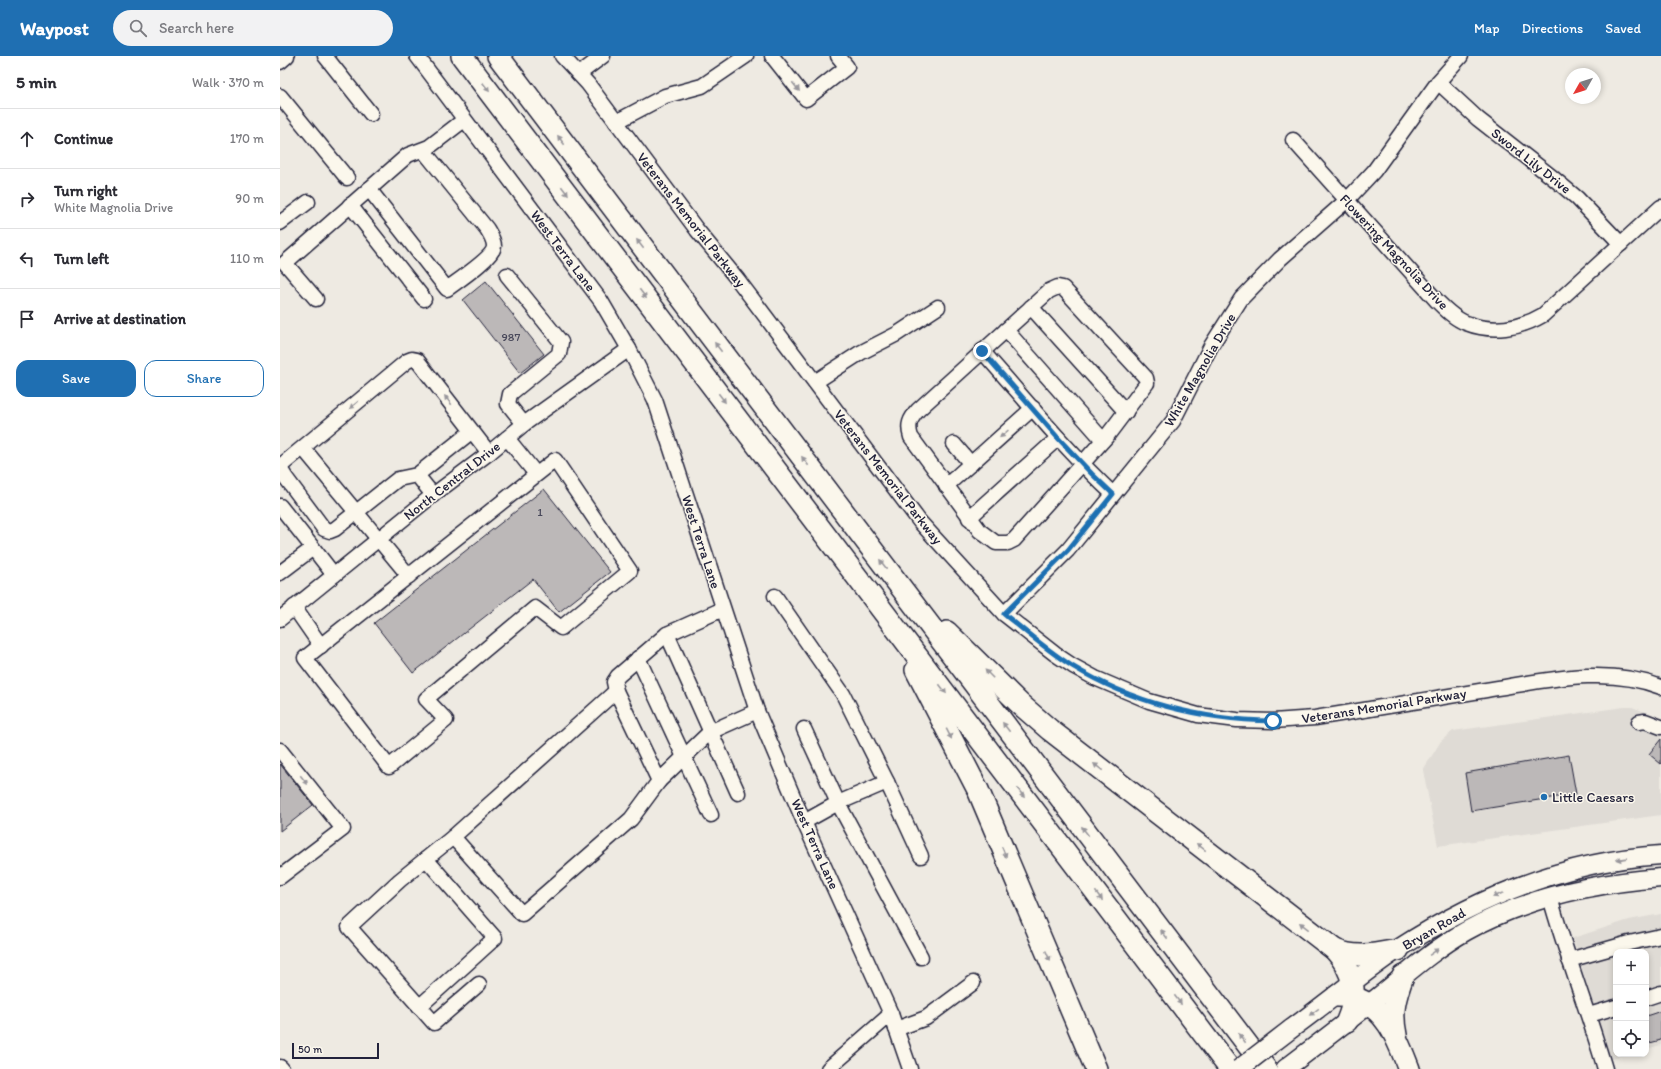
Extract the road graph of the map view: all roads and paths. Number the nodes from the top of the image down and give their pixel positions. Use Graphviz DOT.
graph roads {
  1 [pos="288,56"];
  2 [pos="325,56"];
  3 [pos="417,56"];
  4 [pos="462,56"];
  5 [pos="498,56"];
  6 [pos="562,56"];
  7 [pos="603,56"];
  8 [pos="746,56"];
  9 [pos="772,56"];
  10 [pos="838,56"];
  11 [pos="1461,56"];
  12 [pos="280,62"];
  13 [pos="579,74"];
  14 [pos="1438,82"];
  15 [pos="280,96"];
  16 [pos="371,114"];
  17 [pos="464,120"];
  18 [pos="616,122"];
  19 [pos="1293,140"];
  20 [pos="423,150"];
  21 [pos="347,178"];
  22 [pos="369,189"];
  23 [pos="1346,201"];
  24 [pos="308,202"];
  25 [pos="350,205"];
  26 [pos="1661,207"];
  27 [pos="280,223"];
  28 [pos="1621,244"];
  29 [pos="507,275"];
  30 [pos="316,299"];
  31 [pos="424,299"];
  32 [pos="938,307"];
  33 [pos="1031,307"];
  34 [pos="1006,330"];
  35 [pos="629,349"];
  36 [pos="985,354"];
  37 [pos="815,382"];
  38 [pos="1031,410"];
  39 [pos="1126,412"];
  40 [pos="524,424"];
  41 [pos="472,431"];
  42 [pos="507,438"];
  43 [pos="1058,438"];
  44 [pos="1103,440"];
  45 [pos="954,444"];
  46 [pos="303,448"];
  47 [pos="489,453"];
  48 [pos="971,464"];
  49 [pos="1083,464"];
  50 [pos="536,474"];
  51 [pos="417,475"];
  52 [pos="946,486"];
  53 [pos="1113,494"];
  54 [pos="433,495"];
  55 [pos="280,506"];
  56 [pos="357,512"];
  57 [pos="969,518"];
  58 [pos="379,538"];
  59 [pos="313,548"];
  60 [pos="280,573"];
  61 [pos="334,575"];
  62 [pos="409,576"];
  63 [pos="775,596"];
  64 [pos="907,596"];
  65 [pos="877,602"];
  66 [pos="294,607"];
  67 [pos="722,609"];
  68 [pos="1004,614"];
  69 [pos="280,619"];
  70 [pos="667,634"];
  71 [pos="321,646"];
  72 [pos="638,658"];
  73 [pos="1661,687"];
  74 [pos="616,691"];
  75 [pos="757,711"];
  76 [pos="1639,722"];
  77 [pos="1661,727"];
  78 [pos="804,729"];
  79 [pos="710,732"];
  80 [pos="280,750"];
  81 [pos="684,757"];
  82 [pos="659,781"];
  83 [pos="887,782"];
  84 [pos="738,793"];
  85 [pos="838,803"];
  86 [pos="711,815"];
  87 [pos="804,822"];
  88 [pos="453,837"];
  89 [pos="1661,855"];
  90 [pos="921,856"];
  91 [pos="426,859"];
  92 [pos="280,877"];
  93 [pos="1661,878"];
  94 [pos="1550,897"];
  95 [pos="1661,936"];
  96 [pos="1335,950"];
  97 [pos="1398,950"];
  98 [pos="921,957"];
  99 [pos="1568,960"];
  100 [pos="1403,976"];
  101 [pos="973,983"];
  102 [pos="479,984"];
  103 [pos="1661,993"];
  104 [pos="1353,995"];
  105 [pos="1649,997"];
  106 [pos="419,1007"];
  107 [pos="1613,1008"];
  108 [pos="891,1014"];
  109 [pos="1589,1016"];
  110 [pos="1347,1021"];
  111 [pos="896,1029"];
  112 [pos="1396,1038"];
  113 [pos="828,1069"];
  114 [pos="910,1069"];
  115 [pos="1096,1069"];
  116 [pos="1230,1069"];
  117 [pos="1239,1069"];
  118 [pos="1266,1069"];
  119 [pos="1285,1069"];
  120 [pos="1409,1069"];
  121 [pos="1605,1069"];
  1 -- 12 [label="street"];
  2 -- 16 [label="street"];
  3 -- 17 [label="street, West Terra Lane"];
  4 -- 65 [label="highway, one-way"];
  64 -- 5 [label="highway, one-way"];
  6 -- 13 [label="street, Veterans Memorial Parkway"];
  7 -- 13 [label="street"];
  8 -- 18 [label="street"];
  9 -- 10 [label="street, one-way"];
  11 -- 14 [label="street, White Magnolia Drive"];
  13 -- 18 [label="street, Veterans Memorial Parkway"];
  14 -- 23 [label="street, White Magnolia Drive"];
  14 -- 28 [label="street, Sword Lily Drive"];
  15 -- 21 [label="street"];
  17 -- 20 [label="street"];
  17 -- 35 [label="street, West Terra Lane"];
  18 -- 37 [label="street, Veterans Memorial Parkway"];
  19 -- 23 [label="street, Flowering Magnolia Drive"];
  20 -- 22 [label="street"];
  20 -- 22 [label="street"];
  22 -- 25 [label="street"];
  23 -- 28 [label="street, Flowering Magnolia Drive"];
  23 -- 53 [label="street, White Magnolia Drive"];
  24 -- 27 [label="street"];
  25 -- 30 [label="street"];
  25 -- 31 [label="street"];
  26 -- 28 [label="street, Flowering Magnolia Drive"];
  29 -- 40 [label="street"];
  32 -- 37 [label="street"];
  33 -- 34 [label="street"];
  33 -- 39 [label="street"];
  33 -- 39 [label="street"];
  34 -- 36 [label="street"];
  34 -- 44 [label="street"];
  35 -- 40 [label="street, North Central Drive"];
  35 -- 67 [label="street, West Terra Lane"];
  36 -- 38 [label="street"];
  36 -- 52 [label="street"];
  37 -- 68 [label="street, Veterans Memorial Parkway"];
  38 -- 43 [label="street"];
  38 -- 48 [label="street, one-way"];
  39 -- 44 [label="street"];
  40 -- 42 [label="street, North Central Drive"];
  41 -- 46 [label="street, one-way"];
  41 -- 47 [label="street"];
  41 -- 51 [label="street"];
  42 -- 47 [label="street, North Central Drive"];
  42 -- 50 [label="street"];
  43 -- 49 [label="street"];
  43 -- 57 [label="street"];
  44 -- 49 [label="street"];
  45 -- 48 [label="street"];
  46 -- 56 [label="street"];
  46 -- 56 [label="street"];
  47 -- 54 [label="street, North Central Drive"];
  48 -- 52 [label="street"];
  49 -- 53 [label="street"];
  49 -- 57 [label="street"];
  50 -- 62 [label="street"];
  50 -- 71 [label="street"];
  51 -- 54 [label="street"];
  51 -- 56 [label="street"];
  52 -- 57 [label="street"];
  53 -- 68 [label="street, White Magnolia Drive"];
  54 -- 58 [label="street, North Central Drive"];
  55 -- 59 [label="street"];
  56 -- 58 [label="street"];
  58 -- 61 [label="street, North Central Drive"];
  58 -- 62 [label="street"];
  59 -- 60 [label="street"];
  59 -- 61 [label="street"];
  61 -- 66 [label="street, North Central Drive"];
  62 -- 71 [label="street"];
  63 -- 83 [label="street"];
  96 -- 64 [label="highway, one-way"];
  118 -- 64 [label="highway, one-way"];
  65 -- 115 [label="highway, one-way"];
  65 -- 116 [label="highway, one-way"];
  66 -- 69 [label="street, North Central Drive"];
  66 -- 71 [label="street"];
  67 -- 70 [label="street"];
  67 -- 75 [label="street, West Terra Lane"];
  68 -- 73 [label="street, Veterans Memorial Parkway"];
  70 -- 72 [label="street"];
  70 -- 79 [label="street"];
  72 -- 74 [label="street"];
  72 -- 81 [label="street"];
  74 -- 82 [label="street"];
  74 -- 88 [label="street"];
  75 -- 79 [label="street"];
  75 -- 87 [label="street, West Terra Lane"];
  76 -- 77 [label="street"];
  78 -- 85 [label="street"];
  79 -- 81 [label="street"];
  79 -- 84 [label="street"];
  80 -- 92 [label="street, one-way"];
  81 -- 82 [label="street"];
  81 -- 86 [label="street"];
  82 -- 88 [label="street"];
  83 -- 85 [label="street"];
  83 -- 90 [label="street"];
  85 -- 87 [label="street"];
  85 -- 98 [label="street"];
  87 -- 108 [label="street, West Terra Lane"];
  88 -- 91 [label="street"];
  89 -- 97 [label="main road, Bryan Road, one-way"];
  91 -- 106 [label="street"];
  91 -- 106 [label="street"];
  93 -- 94 [label="main road, Bryan Road"];
  94 -- 99 [label="street"];
  100 -- 94 [label="main road, Bryan Road, one-way"];
  95 -- 99 [label="street"];
  96 -- 97 [label="highway"];
  96 -- 104 [label="highway"];
  97 -- 104 [label="main road, Bryan Road"];
  99 -- 109 [label="street"];
  100 -- 104 [label="main road, Bryan Road"];
  100 -- 112 [label="highway"];
  101 -- 111 [label="street"];
  102 -- 106 [label="street"];
  103 -- 105 [label="street"];
  104 -- 110 [label="highway"];
  104 -- 112 [label="highway"];
  104 -- 117 [label="main road, Bryan Road, one-way, bridge"];
  107 -- 109 [label="street"];
  108 -- 111 [label="street, West Terra Lane"];
  108 -- 113 [label="street"];
  109 -- 121 [label="street"];
  110 -- 119 [label="main road"];
  111 -- 114 [label="street, West Terra Lane"];
  112 -- 120 [label="highway"];
}
